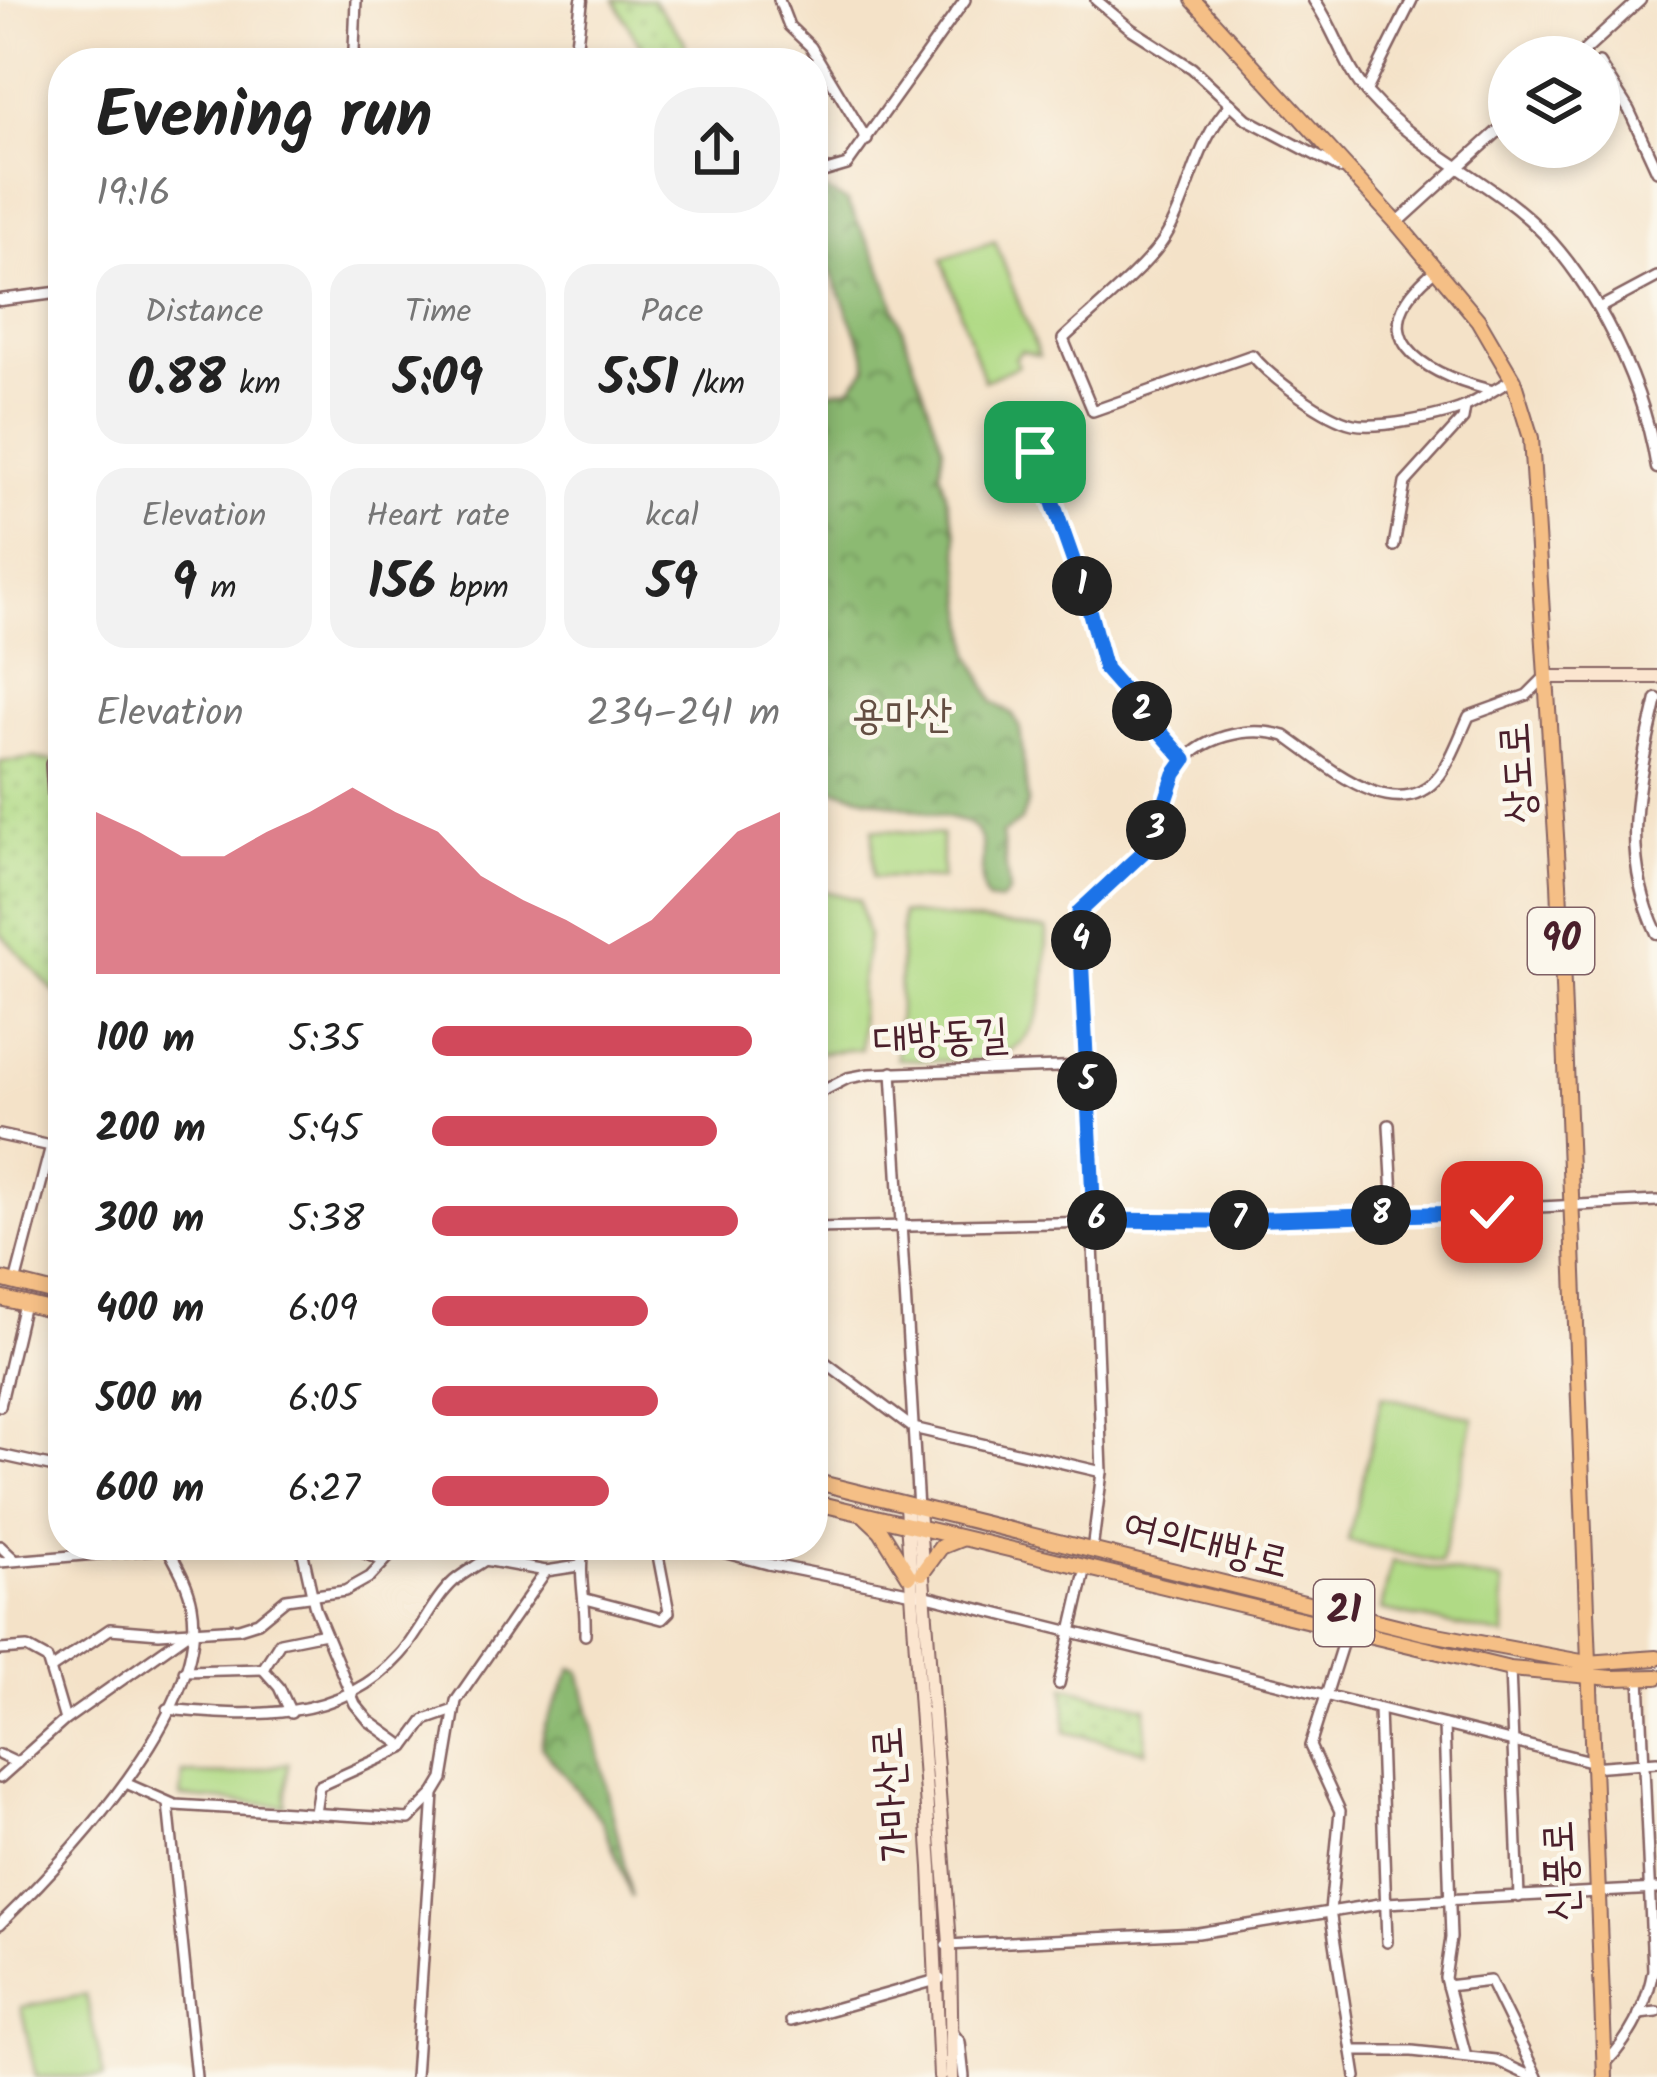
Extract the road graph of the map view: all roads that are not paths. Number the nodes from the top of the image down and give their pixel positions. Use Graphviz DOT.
graph roads {
  1 [pos="356,0"];
  2 [pos="582,0"];
  3 [pos="778,0"];
  4 [pos="964,0"];
  5 [pos="1096,0"];
  6 [pos="1193,0"];
  7 [pos="1314,0"];
  8 [pos="1412,0"];
  9 [pos="1640,0"];
  10 [pos="1608,36"];
  11 [pos="354,48"];
  12 [pos="575,48"];
  13 [pos="812,48"];
  14 [pos="828,75"];
  15 [pos="1366,92"];
  16 [pos="1620,98"];
  17 [pos="1231,104"];
  18 [pos="867,140"];
  19 [pos="1488,141"];
  20 [pos="1457,170"];
  21 [pos="828,171"];
  22 [pos="1657,171"];
  23 [pos="1351,174"];
  24 [pos="1397,223"];
  25 [pos="1434,271"];
  26 [pos="1657,278"];
  27 [pos="48,294"];
  28 [pos="0,300"];
  29 [pos="1599,308"];
  30 [pos="1514,380"];
  31 [pos="1490,390"];
  32 [pos="1465,407"];
  33 [pos="1035,452"];
  34 [pos="1657,468"];
  35 [pos="1394,546"];
  36 [pos="1545,677"];
  37 [pos="1657,677"];
  38 [pos="1657,700"];
  39 [pos="1185,760"];
  40 [pos="1657,933"];
  41 [pos="1086,1066"];
  42 [pos="892,1072"];
  43 [pos="828,1088"];
  44 [pos="1389,1125"];
  45 [pos="0,1135"];
  46 [pos="48,1145"];
  47 [pos="48,1155"];
  48 [pos="1657,1201"];
  49 [pos="1570,1205"];
  50 [pos="1394,1214"];
  51 [pos="1094,1220"];
  52 [pos="901,1225"];
  53 [pos="828,1227"];
  54 [pos="7,1281"];
  55 [pos="48,1291"];
  56 [pos="0,1298"];
  57 [pos="24,1304"];
  58 [pos="48,1310"];
  59 [pos="828,1364"];
  60 [pos="0,1406"];
  61 [pos="913,1428"];
  62 [pos="0,1455"];
  63 [pos="48,1466"];
  64 [pos="1102,1472"];
  65 [pos="828,1485"];
  66 [pos="828,1506"];
  67 [pos="912,1507"];
  68 [pos="862,1514"];
  69 [pos="913,1524"];
  70 [pos="973,1538"];
  71 [pos="0,1546"];
  72 [pos="1092,1551"];
  73 [pos="48,1557"];
  74 [pos="15,1560"];
  75 [pos="173,1560"];
  76 [pos="302,1560"];
  77 [pos="484,1560"];
  78 [pos="580,1560"];
  79 [pos="659,1560"];
  80 [pos="753,1560"];
  81 [pos="382,1561"];
  82 [pos="0,1562"];
  83 [pos="579,1566"];
  84 [pos="1086,1567"];
  85 [pos="546,1571"];
  86 [pos="916,1584"];
  87 [pos="311,1595"];
  88 [pos="586,1599"];
  89 [pos="192,1632"];
  90 [pos="1346,1632"];
  91 [pos="326,1633"];
  92 [pos="1070,1633"];
  93 [pos="585,1635"];
  94 [pos="0,1650"];
  95 [pos="1657,1658"];
  96 [pos="52,1668"];
  97 [pos="1510,1669"];
  98 [pos="1587,1669"];
  99 [pos="262,1670"];
  100 [pos="184,1671"];
  101 [pos="1640,1677"];
  102 [pos="1657,1677"];
  103 [pos="1059,1684"];
  104 [pos="350,1692"];
  105 [pos="1327,1696"];
  106 [pos="168,1709"];
  107 [pos="1378,1709"];
  108 [pos="451,1712"];
  109 [pos="291,1713"];
  110 [pos="65,1720"];
  111 [pos="1444,1725"];
  112 [pos="1511,1742"];
  113 [pos="405,1747"];
  114 [pos="0,1756"];
  115 [pos="1657,1762"];
  116 [pos="17,1763"];
  117 [pos="1643,1763"];
  118 [pos="1590,1764"];
  119 [pos="0,1778"];
  120 [pos="125,1783"];
  121 [pos="434,1795"];
  122 [pos="168,1802"];
  123 [pos="316,1813"];
  124 [pos="1654,1889"];
  125 [pos="1597,1894"];
  126 [pos="1519,1897"];
  127 [pos="1450,1900"];
  128 [pos="1386,1903"];
  129 [pos="1330,1911"];
  130 [pos="0,1924"];
  131 [pos="1387,1942"];
  132 [pos="943,1945"];
  133 [pos="945,1979"];
  134 [pos="1447,1986"];
  135 [pos="1657,2012"];
  136 [pos="1639,2014"];
  137 [pos="791,2021"];
  138 [pos="952,2032"];
  139 [pos="1352,2051"];
  140 [pos="1466,2056"];
  141 [pos="1605,2071"];
  142 [pos="938,2074"];
  143 [pos="1358,2075"];
  144 [pos="196,2077"];
  145 [pos="415,2077"];
  146 [pos="952,2077"];
  147 [pos="964,2077"];
  148 [pos="1534,2077"];
  1 -- 11 [label="street"];
  2 -- 12 [label="street"];
  3 -- 13 [label="street"];
  4 -- 18 [label="street"];
  5 -- 17 [label="street"];
  6 -- 23 [label="main road, 상도로 / 90"];
  7 -- 15 [label="street"];
  8 -- 15 [label="street"];
  9 -- 10 [label="street"];
  14 -- 18 [label="street"];
  15 -- 20 [label="street"];
  16 -- 22 [label="street"];
  17 -- 23 [label="street"];
  17 -- 32 [label="street"];
  18 -- 21 [label="street"];
  19 -- 20 [label="street"];
  20 -- 24 [label="street"];
  20 -- 29 [label="street"];
  23 -- 24 [label="main road, 상도로 / 90"];
  24 -- 25 [label="main road, 상도로 / 90"];
  25 -- 30 [label="main road, 상도로 / 90"];
  25 -- 31 [label="street"];
  26 -- 29 [label="street"];
  27 -- 28 [label="street"];
  29 -- 34 [label="street"];
  30 -- 31 [label="street"];
  30 -- 36 [label="main road, 상도로 / 90"];
  31 -- 32 [label="street"];
  32 -- 35 [label="street"];
  33 -- 39 [label="street"];
  36 -- 37 [label="main road"];
  36 -- 39 [label="street"];
  36 -- 49 [label="main road, 상도로 / 90"];
  38 -- 40 [label="street"];
  39 -- 41 [label="street"];
  41 -- 42 [label="street, 대방동길"];
  41 -- 51 [label="street"];
  42 -- 43 [label="street, 대방동길"];
  42 -- 52 [label="street"];
  44 -- 50 [label="street"];
  45 -- 46 [label="street"];
  47 -- 54 [label="street"];
  48 -- 49 [label="street"];
  49 -- 50 [label="street"];
  49 -- 98 [label="main road, 상도로 / 90"];
  50 -- 51 [label="street"];
  51 -- 52 [label="street"];
  51 -- 64 [label="street"];
  52 -- 53 [label="street"];
  52 -- 61 [label="street"];
  54 -- 55 [label="main road"];
  56 -- 57 [label="main road"];
  57 -- 58 [label="main road"];
  57 -- 60 [label="street"];
  59 -- 61 [label="street"];
  61 -- 64 [label="street"];
  61 -- 67 [label="street"];
  62 -- 63 [label="street"];
  64 -- 72 [label="street"];
  65 -- 67 [label="main road, 여의대방로 / 21"];
  66 -- 68 [label="main road, 여의대방로"];
  67 -- 69 [label="main road, 가마산로"];
  67 -- 72 [label="main road, 여의대방로 / 21"];
  68 -- 69 [label="main road, 여의대방로"];
  68 -- 86 [label="main road"];
  69 -- 70 [label="main road, 여의대방로"];
  69 -- 86 [label="main road, 가마산로"];
  70 -- 84 [label="main road, 여의대방로"];
  70 -- 86 [label="main road"];
  71 -- 74 [label="street"];
  72 -- 98 [label="main road, 여의대방로 / 21"];
  73 -- 74 [label="street"];
  74 -- 82 [label="street"];
  75 -- 89 [label="street"];
  76 -- 87 [label="street"];
  77 -- 85 [label="street"];
  77 -- 104 [label="street"];
  78 -- 83 [label="street"];
  79 -- 88 [label="street"];
  80 -- 86 [label="street"];
  81 -- 87 [label="street"];
  83 -- 85 [label="street"];
  83 -- 88 [label="street"];
  84 -- 90 [label="main road, 여의대방로 / 21"];
  84 -- 92 [label="street"];
  85 -- 108 [label="street"];
  86 -- 92 [label="street"];
  86 -- 132 [label="main road, 가마산로"];
  87 -- 89 [label="street"];
  87 -- 91 [label="street"];
  88 -- 93 [label="street"];
  89 -- 96 [label="street"];
  89 -- 100 [label="street"];
  89 -- 110 [label="street"];
  90 -- 97 [label="main road, 여의대방로"];
  90 -- 105 [label="street"];
  91 -- 99 [label="street"];
  91 -- 104 [label="street"];
  92 -- 103 [label="street"];
  92 -- 105 [label="street"];
  94 -- 96 [label="street"];
  95 -- 98 [label="main road, 여의대방로 / 21"];
  96 -- 110 [label="street"];
  97 -- 98 [label="main road, 여의대방로"];
  97 -- 112 [label="street"];
  98 -- 101 [label="main road, 여의대방로"];
  98 -- 118 [label="main road, 신풍로 / 90"];
  99 -- 100 [label="street"];
  99 -- 109 [label="street"];
  100 -- 106 [label="street"];
  101 -- 102 [label="main road, 여의대방로"];
  101 -- 117 [label="street"];
  104 -- 109 [label="street"];
  104 -- 113 [label="street"];
  105 -- 107 [label="street"];
  105 -- 129 [label="street"];
  106 -- 109 [label="street"];
  106 -- 120 [label="street"];
  107 -- 111 [label="street"];
  107 -- 128 [label="street"];
  108 -- 113 [label="street"];
  108 -- 121 [label="street"];
  110 -- 116 [label="street"];
  111 -- 112 [label="street"];
  111 -- 127 [label="street"];
  112 -- 118 [label="street"];
  112 -- 126 [label="street"];
  113 -- 123 [label="street"];
  114 -- 116 [label="street"];
  115 -- 117 [label="street"];
  116 -- 119 [label="street"];
  117 -- 118 [label="street"];
  117 -- 124 [label="street"];
  118 -- 125 [label="main road, 신풍로 / 90"];
  120 -- 122 [label="street"];
  120 -- 130 [label="street"];
  121 -- 123 [label="street"];
  121 -- 145 [label="street"];
  122 -- 123 [label="street"];
  122 -- 144 [label="street"];
  124 -- 125 [label="street"];
  124 -- 136 [label="street"];
  125 -- 126 [label="street"];
  125 -- 141 [label="main road, 신풍로 / 90"];
  126 -- 127 [label="street"];
  127 -- 128 [label="street"];
  127 -- 134 [label="street"];
  128 -- 129 [label="street"];
  128 -- 131 [label="street"];
  129 -- 132 [label="street"];
  129 -- 139 [label="street"];
  132 -- 133 [label="main road, 가마산로"];
  133 -- 137 [label="street"];
  133 -- 138 [label="main road, 가마산로"];
  133 -- 142 [label="main road, 가마산로"];
  134 -- 140 [label="street"];
  134 -- 148 [label="street"];
  135 -- 136 [label="street"];
  136 -- 141 [label="street"];
  138 -- 146 [label="main road, 가마산로"];
  138 -- 147 [label="street"];
  139 -- 140 [label="street"];
  139 -- 143 [label="street"];
  140 -- 148 [label="street"];
}
